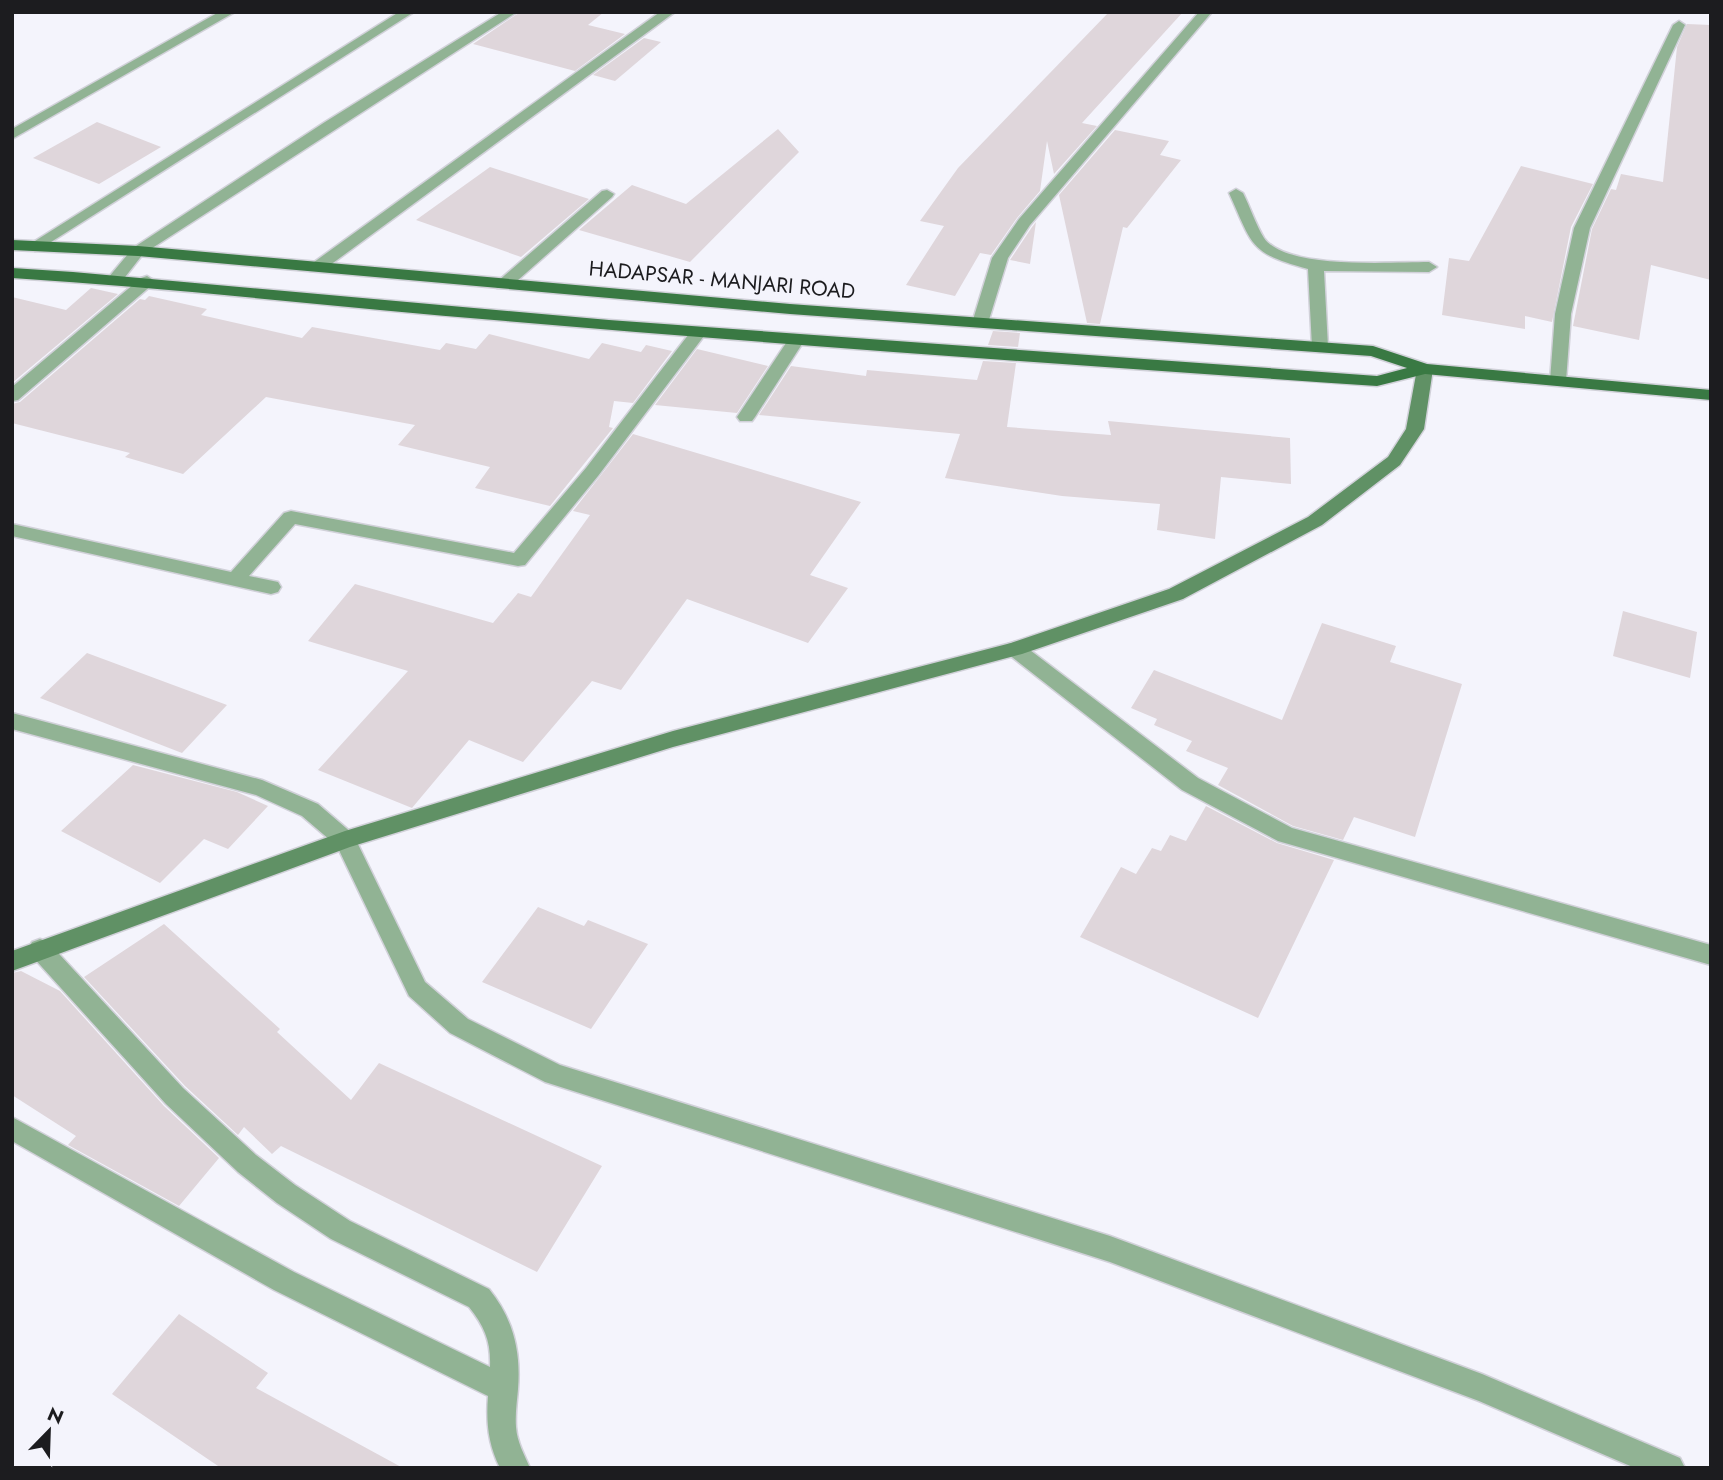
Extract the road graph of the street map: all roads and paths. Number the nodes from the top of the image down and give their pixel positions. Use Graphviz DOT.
graph roads {
  1 [pos="229,12"];
  2 [pos="408,12"];
  3 [pos="512,12"];
  4 [pos="669,12"];
  5 [pos="1206,12"];
  6 [pos="1679,25"];
  7 [pos="12,135"];
  8 [pos="1236,193"];
  9 [pos="607,194"];
  10 [pos="12,245"];
  11 [pos="34,246"];
  12 [pos="138,251"];
  13 [pos="1316,266"];
  14 [pos="1429,267"];
  15 [pos="316,268"];
  16 [pos="12,273"];
  17 [pos="116,278"];
  18 [pos="147,281"];
  19 [pos="503,285"];
  20 [pos="980,323"];
  21 [pos="698,333"];
  22 [pos="796,341"];
  23 [pos="1320,347"];
  24 [pos="1425,369"];
  25 [pos="1558,381"];
  26 [pos="1711,395"];
  27 [pos="12,396"];
  28 [pos="746,417"];
  29 [pos="12,530"];
  30 [pos="234,580"];
  31 [pos="271,587"];
  32 [pos="1015,649"];
  33 [pos="12,721"];
  34 [pos="345,839"];
  35 [pos="40,949"];
  36 [pos="1711,955"];
  37 [pos="12,961"];
  38 [pos="12,1128"];
  39 [pos="504,1389"];
  40 [pos="516,1468"];
  41 [pos="1670,1468"];
  1 -- 7 [label="street"];
  2 -- 11 [label="street"];
  3 -- 12 [label="street"];
  4 -- 15 [label="street"];
  5 -- 20 [label="street"];
  6 -- 25 [label="street"];
  8 -- 13 [label="street"];
  9 -- 19 [label="street"];
  10 -- 11 [label="main road, HADAPSAR - MANJARI ROAD"];
  11 -- 12 [label="main road, HADAPSAR - MANJARI ROAD"];
  12 -- 15 [label="main road, HADAPSAR - MANJARI ROAD"];
  12 -- 17 [label="street"];
  13 -- 14 [label="street"];
  13 -- 23 [label="street"];
  15 -- 19 [label="main road, HADAPSAR - MANJARI ROAD"];
  16 -- 17 [label="main road, HADAPSAR - MANJARI ROAD"];
  17 -- 18 [label="main road, HADAPSAR - MANJARI ROAD"];
  18 -- 21 [label="main road, HADAPSAR - MANJARI ROAD"];
  18 -- 27 [label="street"];
  19 -- 20 [label="main road, HADAPSAR - MANJARI ROAD"];
  20 -- 23 [label="main road, HADAPSAR - MANJARI ROAD"];
  21 -- 22 [label="main road, HADAPSAR - MANJARI ROAD"];
  21 -- 30 [label="street"];
  22 -- 24 [label="main road, HADAPSAR - MANJARI ROAD"];
  22 -- 28 [label="street"];
  23 -- 24 [label="main road, HADAPSAR - MANJARI ROAD"];
  24 -- 25 [label="main road, HADAPSAR - MANJARI ROAD"];
  24 -- 32 [label="street"];
  25 -- 26 [label="main road, HADAPSAR - MANJARI ROAD"];
  29 -- 30 [label="street"];
  30 -- 31 [label="street"];
  32 -- 34 [label="street"];
  32 -- 36 [label="street"];
  33 -- 34 [label="street"];
  34 -- 35 [label="street"];
  34 -- 41 [label="street"];
  35 -- 37 [label="street"];
  35 -- 39 [label="street"];
  38 -- 39 [label="street"];
  39 -- 40 [label="street"];
}
